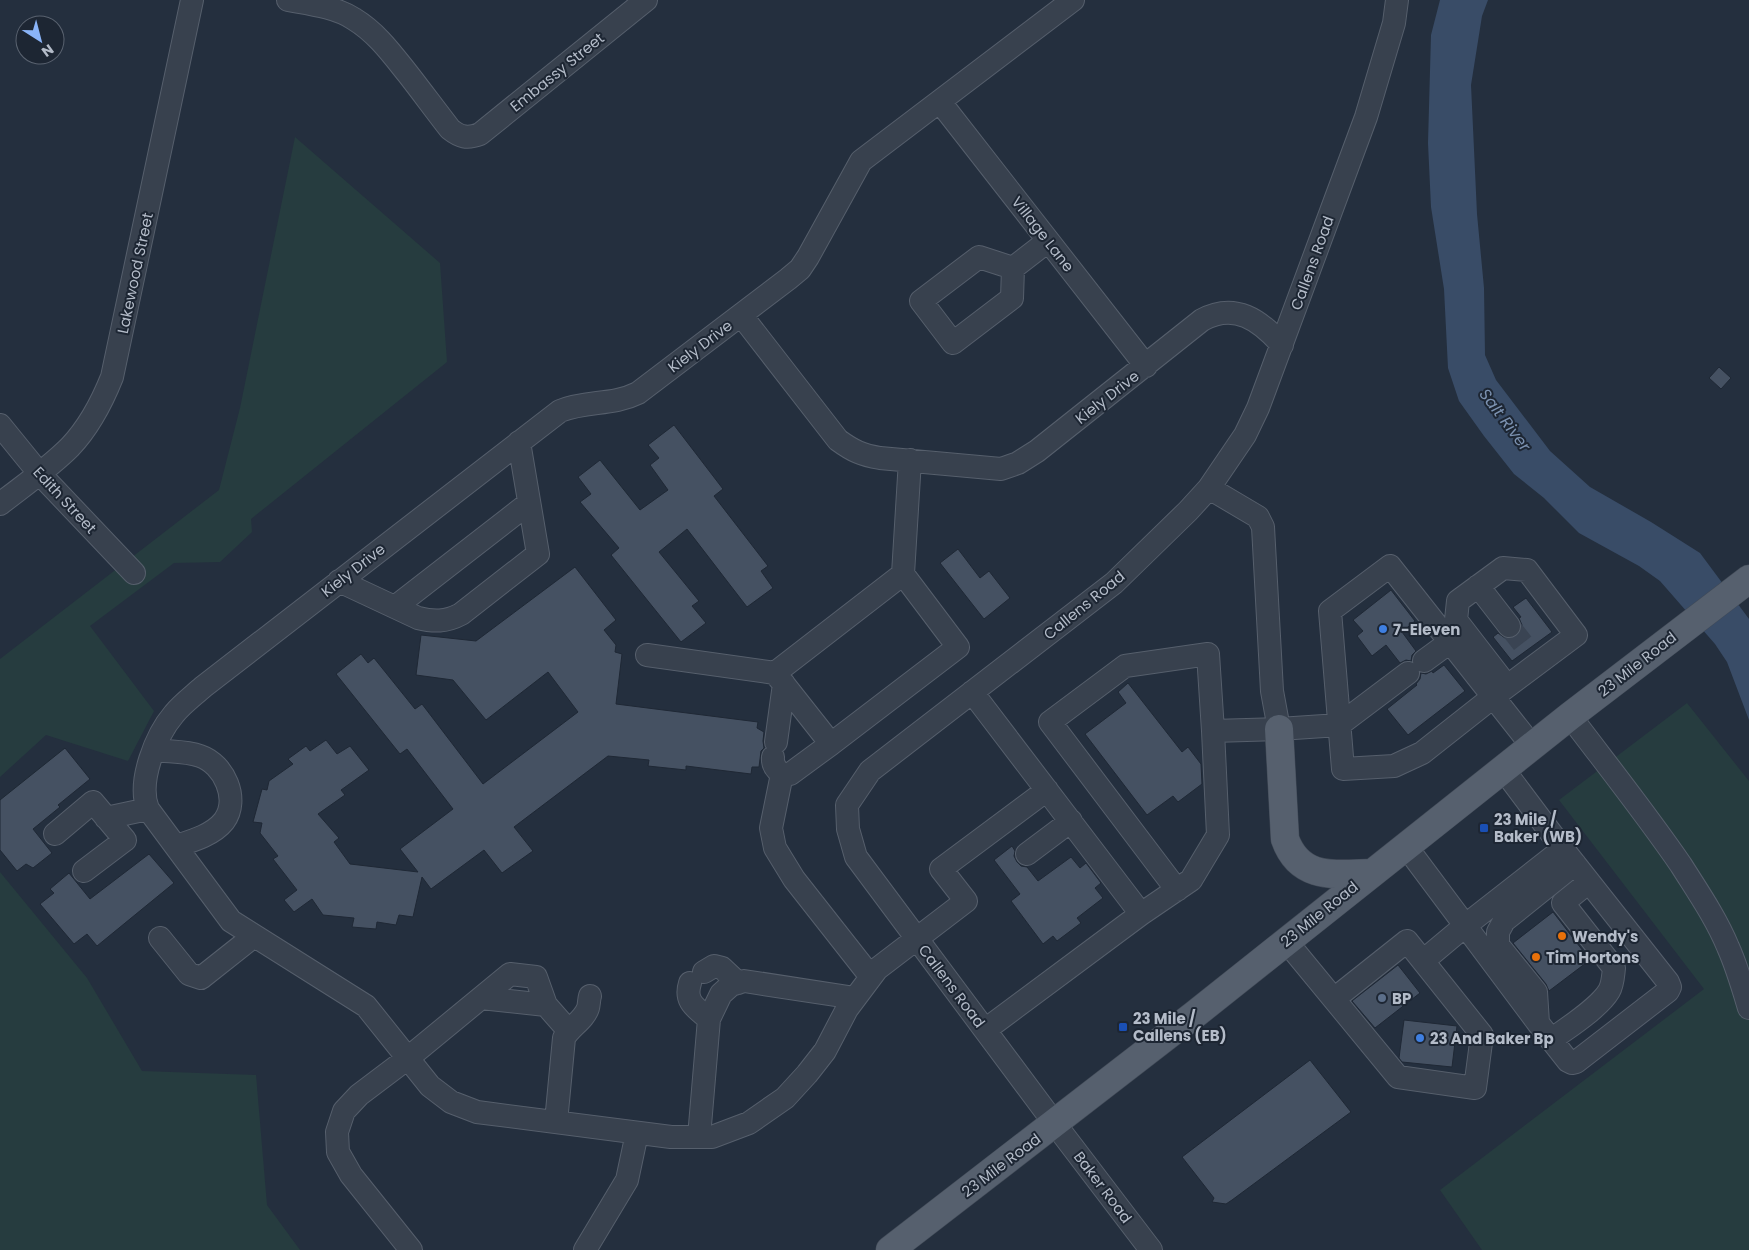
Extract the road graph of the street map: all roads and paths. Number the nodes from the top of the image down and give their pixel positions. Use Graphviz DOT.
graph roads {
  1 [pos="192,0"];
  2 [pos="288,0"];
  3 [pos="646,0"];
  4 [pos="1073,0"];
  5 [pos="1397,0"];
  6 [pos="940,102"];
  7 [pos="1048,241"];
  8 [pos="1013,268"];
  9 [pos="742,315"];
  10 [pos="1282,345"];
  11 [pos="1146,366"];
  12 [pos="0,425"];
  13 [pos="519,442"];
  14 [pos="910,460"];
  15 [pos="39,473"];
  16 [pos="1209,488"];
  17 [pos="529,503"];
  18 [pos="0,504"];
  19 [pos="134,573"];
  20 [pos="903,574"];
  21 [pos="1748,580"];
  22 [pos="339,581"];
  23 [pos="1478,586"];
  24 [pos="395,607"];
  25 [pos="1509,626"];
  26 [pos="1450,642"];
  27 [pos="647,655"];
  28 [pos="779,679"];
  29 [pos="1500,691"];
  30 [pos="972,692"];
  31 [pos="1570,716"];
  32 [pos="1339,725"];
  33 [pos="1279,729"];
  34 [pos="1213,731"];
  35 [pos="831,744"];
  36 [pos="1532,746"];
  37 [pos="154,750"];
  38 [pos="777,758"];
  39 [pos="1503,769"];
  40 [pos="1046,790"];
  41 [pos="148,809"];
  42 [pos="106,818"];
  43 [pos="1071,822"];
  44 [pos="55,834"];
  45 [pos="1406,845"];
  46 [pos="176,846"];
  47 [pos="1027,854"];
  48 [pos="1569,857"];
  49 [pos="84,871"];
  50 [pos="1371,873"];
  51 [pos="1589,882"];
  52 [pos="1177,890"];
  53 [pos="1141,914"];
  54 [pos="1466,925"];
  55 [pos="254,936"];
  56 [pos="160,938"];
  57 [pos="917,939"];
  58 [pos="1286,941"];
  59 [pos="1423,961"];
  60 [pos="871,976"];
  61 [pos="738,983"];
  62 [pos="590,996"];
  63 [pos="855,998"];
  64 [pos="1334,999"];
  65 [pos="1749,1008"];
  66 [pos="709,1019"];
  67 [pos="568,1030"];
  68 [pos="985,1030"];
  69 [pos="1545,1032"];
  70 [pos="408,1058"];
  71 [pos="556,1122"];
  72 [pos="1055,1124"];
  73 [pos="638,1133"];
  74 [pos="699,1137"];
  75 [pos="411,1250"];
  76 [pos="585,1250"];
  77 [pos="890,1250"];
  78 [pos="1151,1250"];
  1 -- 15 [label="street, Lakewood Street"];
  2 -- 3 [label="street, Embassy Street"];
  4 -- 6 [label="street, Kiely Drive"];
  5 -- 10 [label="street, Callens Road"];
  6 -- 7 [label="street, Village Lane"];
  6 -- 9 [label="street, Kiely Drive"];
  7 -- 8 [label="street"];
  7 -- 11 [label="street, Village Lane"];
  9 -- 13 [label="street, Kiely Drive"];
  9 -- 14 [label="street, Kiely Drive"];
  10 -- 11 [label="street, Kiely Drive"];
  10 -- 16 [label="street, Callens Road"];
  11 -- 14 [label="street, Kiely Drive"];
  12 -- 15 [label="street, Edith Street"];
  13 -- 17 [label="street"];
  13 -- 22 [label="street, Kiely Drive"];
  14 -- 20 [label="street"];
  15 -- 18 [label="street, Lakewood Street"];
  15 -- 19 [label="street, Edith Street"];
  16 -- 30 [label="street, Callens Road"];
  16 -- 33 [label="street"];
  17 -- 24 [label="street"];
  17 -- 24 [label="street"];
  20 -- 28 [label="street"];
  20 -- 35 [label="street"];
  21 -- 31 [label="main road, 23 Mile Road"];
  22 -- 24 [label="street"];
  22 -- 37 [label="street, Kiely Drive"];
  23 -- 25 [label="street"];
  23 -- 29 [label="street"];
  23 -- 29 [label="street"];
  26 -- 29 [label="street"];
  26 -- 32 [label="street"];
  26 -- 32 [label="street"];
  27 -- 28 [label="street"];
  28 -- 35 [label="street"];
  28 -- 38 [label="street"];
  29 -- 32 [label="street"];
  29 -- 36 [label="street"];
  30 -- 40 [label="street"];
  30 -- 57 [label="street, Callens Road"];
  31 -- 36 [label="main road, 23 Mile Road"];
  31 -- 65 [label="street"];
  32 -- 33 [label="street"];
  33 -- 34 [label="street"];
  33 -- 50 [label="main road"];
  34 -- 52 [label="street"];
  34 -- 52 [label="street"];
  35 -- 38 [label="street"];
  36 -- 39 [label="main road, 23 Mile Road"];
  37 -- 41 [label="street, Kiely Drive"];
  37 -- 46 [label="street"];
  38 -- 60 [label="street"];
  39 -- 45 [label="main road, 23 Mile Road"];
  39 -- 48 [label="street"];
  40 -- 43 [label="street"];
  40 -- 57 [label="street"];
  41 -- 42 [label="street"];
  41 -- 46 [label="street"];
  42 -- 44 [label="street"];
  42 -- 49 [label="street"];
  43 -- 47 [label="street"];
  43 -- 53 [label="street"];
  45 -- 50 [label="main road, 23 Mile Road"];
  45 -- 54 [label="street"];
  46 -- 55 [label="street"];
  48 -- 51 [label="street"];
  48 -- 54 [label="street"];
  48 -- 69 [label="street"];
  50 -- 58 [label="main road, 23 Mile Road"];
  51 -- 69 [label="street"];
  51 -- 69 [label="street"];
  52 -- 53 [label="street"];
  53 -- 68 [label="street"];
  54 -- 59 [label="street"];
  54 -- 69 [label="street"];
  55 -- 56 [label="street"];
  55 -- 70 [label="street"];
  57 -- 60 [label="street"];
  57 -- 68 [label="street, Callens Road"];
  58 -- 64 [label="street"];
  58 -- 72 [label="main road, 23 Mile Road"];
  59 -- 64 [label="street"];
  59 -- 64 [label="street"];
  60 -- 63 [label="street"];
  61 -- 63 [label="street"];
  61 -- 66 [label="street"];
  61 -- 66 [label="street"];
  62 -- 67 [label="street"];
  63 -- 74 [label="street"];
  66 -- 74 [label="street"];
  67 -- 70 [label="street"];
  67 -- 71 [label="street"];
  68 -- 72 [label="street, Callens Road"];
  70 -- 71 [label="street"];
  70 -- 75 [label="street"];
  71 -- 73 [label="street"];
  72 -- 77 [label="main road, 23 Mile Road"];
  72 -- 78 [label="street, Baker Road"];
  73 -- 74 [label="street"];
  73 -- 76 [label="street"];
}
